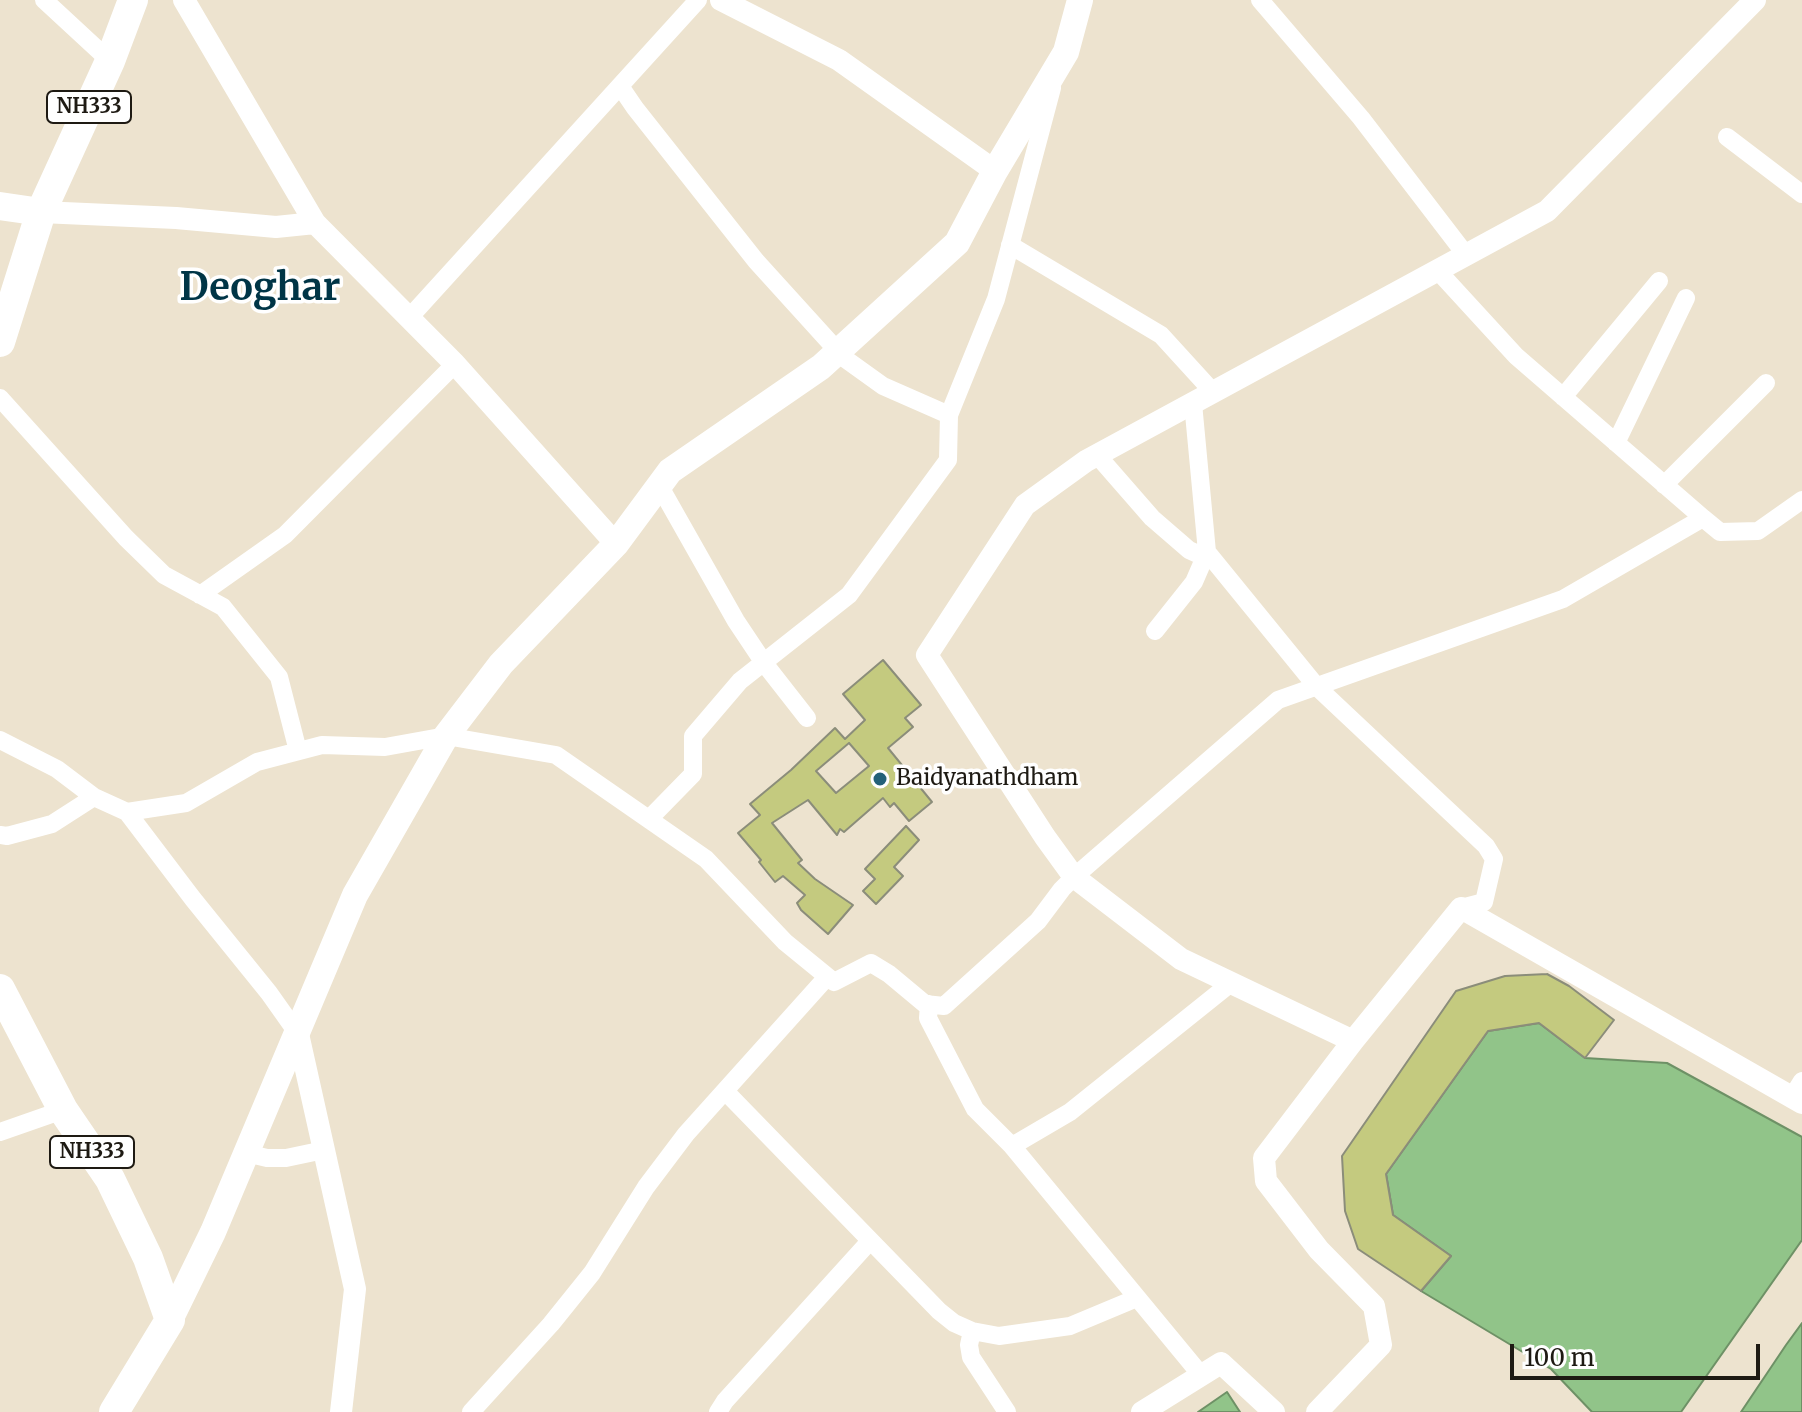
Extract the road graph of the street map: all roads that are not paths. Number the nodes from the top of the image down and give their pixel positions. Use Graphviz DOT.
graph roads {
  1 [pos="44,0"];
  2 [pos="133,0"];
  3 [pos="184,0"];
  4 [pos="698,0"];
  5 [pos="721,0"];
  6 [pos="1080,0"];
  7 [pos="1260,0"];
  8 [pos="1755,0"];
  9 [pos="110,61"];
  10 [pos="1058,66"];
  11 [pos="620,86"];
  12 [pos="1727,137"];
  13 [pos="995,171"];
  14 [pos="1802,194"];
  15 [pos="0,206"];
  16 [pos="41,212"];
  17 [pos="315,223"];
  18 [pos="1010,245"];
  19 [pos="1466,255"];
  20 [pos="1438,271"];
  21 [pos="1659,281"];
  22 [pos="1686,298"];
  23 [pos="409,318"];
  24 [pos="0,342"];
  25 [pos="839,351"];
  26 [pos="455,364"];
  27 [pos="1766,383"];
  28 [pos="1213,392"];
  29 [pos="1563,397"];
  30 [pos="0,398"];
  31 [pos="1193,403"];
  32 [pos="949,415"];
  33 [pos="1616,443"];
  34 [pos="1097,455"];
  35 [pos="659,485"];
  36 [pos="1664,485"];
  37 [pos="1802,500"];
  38 [pos="1703,518"];
  39 [pos="616,544"];
  40 [pos="1207,552"];
  41 [pos="200,595"];
  42 [pos="1155,631"];
  43 [pos="764,663"];
  44 [pos="1317,687"];
  45 [pos="807,718"];
  46 [pos="446,736"];
  47 [pos="0,740"];
  48 [pos="298,751"];
  49 [pos="94,797"];
  50 [pos="127,812"];
  51 [pos="649,819"];
  52 [pos="0,835"];
  53 [pos="1074,877"];
  54 [pos="1461,908"];
  55 [pos="827,977"];
  56 [pos="1231,983"];
  57 [pos="0,989"];
  58 [pos="929,1004"];
  59 [pos="298,1034"];
  60 [pos="1353,1041"];
  61 [pos="725,1091"];
  62 [pos="1799,1094"];
  63 [pos="63,1110"];
  64 [pos="0,1132"];
  65 [pos="1012,1146"];
  66 [pos="324,1150"];
  67 [pos="246,1153"];
  68 [pos="870,1241"];
  69 [pos="1137,1298"];
  70 [pos="170,1320"];
  71 [pos="972,1331"];
  72 [pos="1201,1375"];
  73 [pos="114,1412"];
  74 [pos="341,1412"];
  75 [pos="471,1412"];
  76 [pos="718,1412"];
  77 [pos="1007,1412"];
  78 [pos="1142,1412"];
  79 [pos="1274,1412"];
  80 [pos="1317,1412"];
  1 -- 9 [label="street"];
  2 -- 9 [label="highway, NH333"];
  3 -- 17 [label="street"];
  4 -- 11 [label="street"];
  5 -- 13 [label="street"];
  6 -- 10 [label="main road"];
  7 -- 19 [label="street"];
  8 -- 19 [label="street"];
  9 -- 16 [label="highway, NH333"];
  10 -- 13 [label="main road"];
  10 -- 18 [label="street"];
  11 -- 23 [label="street"];
  11 -- 25 [label="street"];
  12 -- 14 [label="street"];
  13 -- 25 [label="main road"];
  15 -- 16 [label="main road"];
  16 -- 17 [label="street"];
  16 -- 24 [label="highway, NH333"];
  17 -- 23 [label="street"];
  18 -- 28 [label="street"];
  18 -- 32 [label="street"];
  19 -- 20 [label="street"];
  20 -- 28 [label="street"];
  20 -- 29 [label="street"];
  21 -- 29 [label="street"];
  22 -- 33 [label="street"];
  23 -- 26 [label="street"];
  25 -- 32 [label="street"];
  25 -- 35 [label="main road"];
  26 -- 39 [label="street"];
  26 -- 41 [label="street"];
  27 -- 36 [label="street"];
  28 -- 31 [label="street"];
  29 -- 33 [label="street"];
  30 -- 41 [label="street"];
  31 -- 34 [label="street"];
  31 -- 40 [label="street"];
  32 -- 43 [label="street"];
  33 -- 36 [label="street"];
  34 -- 40 [label="street"];
  34 -- 53 [label="street"];
  35 -- 39 [label="main road"];
  35 -- 43 [label="street"];
  36 -- 38 [label="street"];
  37 -- 38 [label="street"];
  38 -- 44 [label="street"];
  39 -- 46 [label="main road"];
  40 -- 42 [label="street"];
  40 -- 44 [label="street"];
  41 -- 48 [label="street"];
  43 -- 45 [label="street"];
  43 -- 51 [label="street"];
  44 -- 53 [label="street"];
  44 -- 54 [label="street"];
  46 -- 48 [label="street"];
  46 -- 51 [label="street"];
  46 -- 59 [label="main road"];
  47 -- 49 [label="street"];
  48 -- 50 [label="street"];
  49 -- 50 [label="street"];
  49 -- 52 [label="street"];
  50 -- 59 [label="street"];
  51 -- 55 [label="street"];
  53 -- 56 [label="street"];
  53 -- 58 [label="street"];
  54 -- 60 [label="street"];
  54 -- 62 [label="street"];
  55 -- 58 [label="street"];
  55 -- 61 [label="street"];
  56 -- 60 [label="street"];
  56 -- 65 [label="street"];
  57 -- 63 [label="highway, NH333"];
  58 -- 65 [label="street"];
  59 -- 66 [label="street"];
  59 -- 67 [label="main road"];
  60 -- 80 [label="street"];
  61 -- 68 [label="street"];
  61 -- 75 [label="street"];
  63 -- 64 [label="street"];
  63 -- 70 [label="highway, NH333"];
  65 -- 69 [label="street"];
  66 -- 67 [label="street"];
  66 -- 74 [label="street"];
  67 -- 70 [label="main road"];
  68 -- 71 [label="street"];
  68 -- 76 [label="street"];
  69 -- 71 [label="street"];
  69 -- 72 [label="street"];
  70 -- 73 [label="highway"];
  71 -- 77 [label="street"];
  72 -- 78 [label="street"];
  72 -- 79 [label="street"];
}
